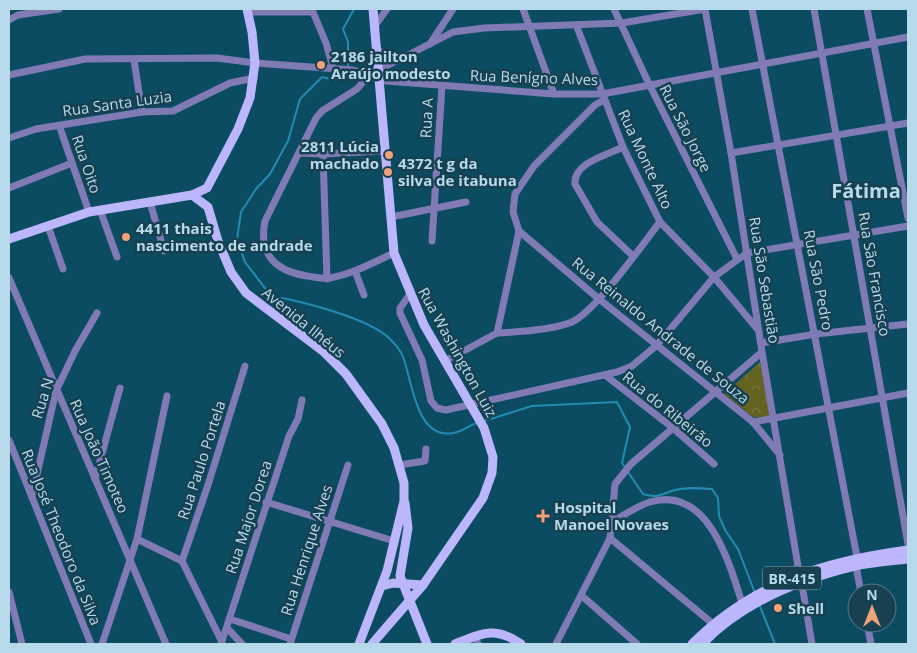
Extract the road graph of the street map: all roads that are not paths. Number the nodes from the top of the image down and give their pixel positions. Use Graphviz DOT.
graph roads {
  1 [pos="59,9"];
  2 [pos="373,9"];
  3 [pos="387,9"];
  4 [pos="453,9"];
  5 [pos="523,9"];
  6 [pos="614,9"];
  7 [pos="705,9"];
  8 [pos="752,9"];
  9 [pos="814,9"];
  10 [pos="868,9"];
  11 [pos="248,10"];
  12 [pos="274,10"];
  13 [pos="9,20"];
  14 [pos="622,24"];
  15 [pos="374,27"];
  16 [pos="528,27"];
  17 [pos="577,27"];
  18 [pos="908,37"];
  19 [pos="874,44"];
  20 [pos="429,45"];
  21 [pos="376,48"];
  22 [pos="823,53"];
  23 [pos="134,60"];
  24 [pos="399,60"];
  25 [pos="255,64"];
  26 [pos="764,64"];
  27 [pos="333,68"];
  28 [pos="717,73"];
  29 [pos="9,75"];
  30 [pos="369,75"];
  31 [pos="379,75"];
  32 [pos="254,78"];
  33 [pos="649,84"];
  34 [pos="442,86"];
  35 [pos="554,94"];
  36 [pos="603,97"];
  37 [pos="142,112"];
  38 [pos="908,123"];
  39 [pos="59,125"];
  40 [pos="890,126"];
  41 [pos="837,136"];
  42 [pos="9,138"];
  43 [pos="623,147"];
  44 [pos="778,147"];
  45 [pos="385,151"];
  46 [pos="299,153"];
  47 [pos="731,153"];
  48 [pos="323,154"];
  49 [pos="72,163"];
  50 [pos="9,188"];
  51 [pos="200,191"];
  52 [pos="150,202"];
  53 [pos="466,202"];
  54 [pos="208,206"];
  55 [pos="435,207"];
  56 [pos="100,210"];
  57 [pos="89,212"];
  58 [pos="391,217"];
  59 [pos="908,218"];
  60 [pos="660,222"];
  61 [pos="48,226"];
  62 [pos="908,226"];
  63 [pos="519,231"];
  64 [pos="854,236"];
  65 [pos="9,239"];
  66 [pos="432,241"];
  67 [pos="798,244"];
  68 [pos="164,251"];
  69 [pos="394,253"];
  70 [pos="747,253"];
  71 [pos="633,256"];
  72 [pos="117,257"];
  73 [pos="736,259"];
  74 [pos="63,270"];
  75 [pos="355,271"];
  76 [pos="714,277"];
  77 [pos="9,278"];
  78 [pos="327,279"];
  79 [pos="410,294"];
  80 [pos="364,295"];
  81 [pos="599,299"];
  82 [pos="97,313"];
  83 [pos="908,324"];
  84 [pos="871,328"];
  85 [pos="759,331"];
  86 [pos="497,333"];
  87 [pos="816,334"];
  88 [pos="761,344"];
  89 [pos="657,345"];
  90 [pos="762,352"];
  91 [pos="445,361"];
  92 [pos="245,366"];
  93 [pos="605,375"];
  94 [pos="120,388"];
  95 [pos="56,391"];
  96 [pos="715,392"];
  97 [pos="908,393"];
  98 [pos="167,396"];
  99 [pos="884,398"];
  100 [pos="302,400"];
  101 [pos="471,404"];
  102 [pos="830,409"];
  103 [pos="773,420"];
  104 [pos="753,422"];
  105 [pos="673,428"];
  106 [pos="9,440"];
  107 [pos="426,449"];
  108 [pos="780,455"];
  109 [pos="714,464"];
  110 [pos="348,465"];
  111 [pos="399,465"];
  112 [pos="95,478"];
  113 [pos="32,496"];
  114 [pos="404,501"];
  115 [pos="266,502"];
  116 [pos="905,510"];
  117 [pos="329,522"];
  118 [pos="612,522"];
  119 [pos="610,538"];
  120 [pos="137,539"];
  121 [pos="394,541"];
  122 [pos="908,544"];
  123 [pos="908,550"];
  124 [pos="908,559"];
  125 [pos="130,560"];
  126 [pos="182,561"];
  127 [pos="856,561"];
  128 [pos="800,579"];
  129 [pos="859,583"];
  130 [pos="404,584"];
  131 [pos="423,585"];
  132 [pos="382,586"];
  133 [pos="9,592"];
  134 [pos="582,596"];
  135 [pos="410,600"];
  136 [pos="742,603"];
  137 [pos="230,618"];
  138 [pos="713,624"];
  139 [pos="227,628"];
  140 [pos="162,637"];
  141 [pos="476,640"];
  142 [pos="290,641"];
  143 [pos="221,643"];
  144 [pos="22,644"];
  145 [pos="91,644"];
  146 [pos="102,644"];
  147 [pos="159,644"];
  148 [pos="166,644"];
  149 [pos="242,644"];
  150 [pos="359,644"];
  151 [pos="372,644"];
  152 [pos="427,644"];
  153 [pos="455,644"];
  154 [pos="521,644"];
  155 [pos="556,644"];
  156 [pos="637,644"];
  157 [pos="692,644"];
  158 [pos="702,644"];
  159 [pos="812,644"];
  1 -- 13 [label="street"];
  2 -- 15 [label="main road, Rua Washington Luiz"];
  3 -- 15 [label="street"];
  4 -- 20 [label="street"];
  5 -- 16 [label="street"];
  6 -- 14 [label="street, Rua São Jorge"];
  7 -- 14 [label="street"];
  7 -- 28 [label="street, Rua São Sebastião"];
  8 -- 26 [label="street, Rua São Pedro"];
  9 -- 22 [label="street, Rua São Francisco"];
  10 -- 19 [label="street"];
  11 -- 12 [label="street"];
  11 -- 25 [label="main road"];
  12 -- 27 [label="street"];
  14 -- 17 [label="street"];
  14 -- 33 [label="street, Rua São Jorge"];
  15 -- 21 [label="main road, Rua Washington Luiz"];
  16 -- 17 [label="street"];
  16 -- 20 [label="street"];
  16 -- 35 [label="street"];
  17 -- 36 [label="street, Rua Monte Alto"];
  18 -- 19 [label="street, Rua Benígno Alves"];
  19 -- 22 [label="street, Rua Benígno Alves"];
  19 -- 40 [label="street"];
  20 -- 24 [label="street"];
  21 -- 24 [label="street"];
  21 -- 31 [label="main road, Rua Washington Luiz"];
  22 -- 26 [label="street, Rua Benígno Alves"];
  22 -- 41 [label="street, Rua São Francisco"];
  23 -- 25 [label="street"];
  23 -- 29 [label="street"];
  23 -- 37 [label="street"];
  24 -- 31 [label="street"];
  25 -- 27 [label="street"];
  25 -- 32 [label="main road"];
  26 -- 28 [label="street, Rua Benígno Alves"];
  26 -- 44 [label="street, Rua São Pedro"];
  27 -- 30 [label="street"];
  28 -- 33 [label="street, Rua Benígno Alves"];
  28 -- 47 [label="street, Rua São Sebastião"];
  30 -- 31 [label="street"];
  30 -- 46 [label="street"];
  31 -- 34 [label="street, Rua Benígno Alves"];
  31 -- 45 [label="main road, Rua Washington Luiz"];
  32 -- 37 [label="street, Rua Santa Luzia"];
  32 -- 51 [label="main road"];
  33 -- 36 [label="street, Rua Benígno Alves"];
  33 -- 73 [label="street, Rua São Jorge"];
  34 -- 35 [label="street, Rua Benígno Alves"];
  34 -- 55 [label="street, Rua A"];
  35 -- 36 [label="street, Rua Benígno Alves"];
  36 -- 43 [label="street, Rua Monte Alto"];
  36 -- 63 [label="street"];
  37 -- 39 [label="street, Rua Santa Luzia"];
  38 -- 40 [label="street"];
  39 -- 42 [label="street, Rua Santa Luzia"];
  39 -- 49 [label="street, Rua Oito"];
  40 -- 41 [label="street"];
  40 -- 59 [label="street"];
  41 -- 44 [label="street"];
  41 -- 64 [label="street, Rua São Francisco"];
  43 -- 60 [label="street, Rua Monte Alto"];
  43 -- 71 [label="street"];
  44 -- 47 [label="street"];
  44 -- 67 [label="street, Rua São Pedro"];
  45 -- 48 [label="street"];
  45 -- 58 [label="main road, Rua Washington Luiz"];
  46 -- 48 [label="street"];
  46 -- 78 [label="street"];
  47 -- 70 [label="street, Rua São Sebastião"];
  48 -- 78 [label="street"];
  49 -- 50 [label="street"];
  49 -- 57 [label="street, Rua Oito"];
  51 -- 52 [label="main road"];
  51 -- 54 [label="main road"];
  51 -- 54 [label="main road, Avenida Ilhéus"];
  52 -- 56 [label="main road"];
  52 -- 68 [label="street"];
  53 -- 55 [label="street"];
  54 -- 111 [label="main road, Avenida Ilhéus"];
  55 -- 58 [label="street"];
  55 -- 66 [label="street, Rua A"];
  56 -- 57 [label="main road"];
  56 -- 72 [label="street"];
  57 -- 61 [label="main road"];
  58 -- 69 [label="main road, Rua Washington Luiz"];
  60 -- 71 [label="street"];
  60 -- 76 [label="street, Rua Monte Alto"];
  61 -- 65 [label="main road"];
  61 -- 74 [label="street"];
  62 -- 64 [label="street"];
  63 -- 81 [label="street, Rua Reinaldo Andrade de Souza"];
  63 -- 86 [label="street"];
  64 -- 67 [label="street"];
  64 -- 84 [label="street, Rua São Francisco"];
  67 -- 70 [label="street"];
  67 -- 87 [label="street, Rua São Pedro"];
  69 -- 75 [label="street"];
  69 -- 79 [label="main road, Rua Washington Luiz"];
  70 -- 73 [label="street"];
  70 -- 85 [label="street, Rua São Sebastião"];
  71 -- 81 [label="street"];
  73 -- 76 [label="street"];
  75 -- 78 [label="street"];
  75 -- 80 [label="street"];
  76 -- 85 [label="street, Rua Monte Alto"];
  76 -- 89 [label="street"];
  77 -- 95 [label="street, Rua João Timoteo"];
  79 -- 91 [label="main road, Rua Washington Luiz"];
  79 -- 101 [label="street"];
  81 -- 86 [label="street"];
  81 -- 89 [label="street, Rua Reinaldo Andrade de Souza"];
  82 -- 95 [label="street, Rua N"];
  83 -- 84 [label="street"];
  84 -- 87 [label="street"];
  84 -- 99 [label="street, Rua São Francisco"];
  85 -- 88 [label="street, Rua São Sebastião"];
  86 -- 91 [label="street"];
  87 -- 88 [label="street"];
  87 -- 102 [label="street, Rua São Pedro"];
  88 -- 90 [label="street, Rua São Sebastião"];
  89 -- 93 [label="street"];
  89 -- 96 [label="street, Rua Reinaldo Andrade de Souza"];
  90 -- 96 [label="street, Rua São Sebastião"];
  90 -- 103 [label="street"];
  91 -- 101 [label="main road, Rua Washington Luiz"];
  92 -- 126 [label="street, Rua Paulo Portela"];
  93 -- 101 [label="street"];
  93 -- 105 [label="street, Rua do Ribeirão"];
  94 -- 112 [label="street"];
  95 -- 112 [label="street, Rua João Timoteo"];
  95 -- 113 [label="street, Rua N"];
  96 -- 104 [label="street, Rua Reinaldo Andrade de Souza"];
  96 -- 105 [label="street, Rua São Sebastião"];
  97 -- 99 [label="street"];
  98 -- 120 [label="street"];
  99 -- 102 [label="street"];
  99 -- 116 [label="street, Rua São Francisco"];
  100 -- 115 [label="street, Rua Major Dorea"];
  101 -- 131 [label="main road, Rua Washington Luiz"];
  102 -- 103 [label="street"];
  102 -- 127 [label="street, Rua São Pedro"];
  103 -- 104 [label="street"];
  103 -- 108 [label="street"];
  104 -- 108 [label="street, Rua Reinaldo Andrade de Souza"];
  105 -- 109 [label="street, Rua do Ribeirão"];
  105 -- 118 [label="street, Rua São Sebastião"];
  106 -- 113 [label="street, Rua José Theodoro da Silva"];
  107 -- 111 [label="street"];
  108 -- 128 [label="street"];
  110 -- 117 [label="street, Rua Henrique Alves"];
  111 -- 114 [label="main road, Avenida Ilhéus"];
  112 -- 125 [label="street, Rua João Timoteo"];
  113 -- 145 [label="street, Rua José Theodoro da Silva"];
  114 -- 121 [label="main road, Avenida Ilhéus"];
  114 -- 130 [label="main road, Avenida Ilhéus"];
  115 -- 117 [label="street"];
  115 -- 137 [label="street, Rua Major Dorea"];
  116 -- 122 [label="street, Rua São Francisco"];
  117 -- 121 [label="street"];
  117 -- 142 [label="street, Rua Henrique Alves"];
  118 -- 119 [label="street, Rua São Sebastião"];
  118 -- 136 [label="street"];
  119 -- 134 [label="street, Rua São Sebastião"];
  119 -- 138 [label="street"];
  120 -- 125 [label="street"];
  120 -- 126 [label="street"];
  121 -- 132 [label="main road, Avenida Ilhéus"];
  123 -- 127 [label="main road, BR-415"];
  124 -- 127 [label="main road, BR-415"];
  125 -- 140 [label="street, Rua João Timoteo"];
  125 -- 146 [label="street"];
  126 -- 143 [label="street"];
  127 -- 128 [label="main road, BR-415"];
  127 -- 129 [label="street, Rua São Pedro"];
  128 -- 136 [label="main road, BR-415"];
  128 -- 158 [label="main road, BR-415"];
  128 -- 159 [label="street"];
  130 -- 131 [label="main road"];
  130 -- 132 [label="main road"];
  130 -- 135 [label="main road, Avenida Ilhéus"];
  131 -- 135 [label="main road"];
  132 -- 150 [label="main road, Avenida Ilhéus"];
  133 -- 144 [label="street"];
  134 -- 155 [label="street, Rua São Sebastião"];
  134 -- 156 [label="street"];
  135 -- 151 [label="main road"];
  135 -- 152 [label="main road, Avenida Ilhéus"];
  136 -- 138 [label="main road, BR-415"];
  137 -- 139 [label="street, Rua Major Dorea"];
  137 -- 142 [label="street"];
  138 -- 157 [label="main road, BR-415"];
  139 -- 143 [label="street, Rua Major Dorea"];
  139 -- 149 [label="street"];
  140 -- 147 [label="street"];
  140 -- 148 [label="street, Rua João Timoteo"];
  141 -- 153 [label="main road"];
  141 -- 154 [label="main road"];
}
